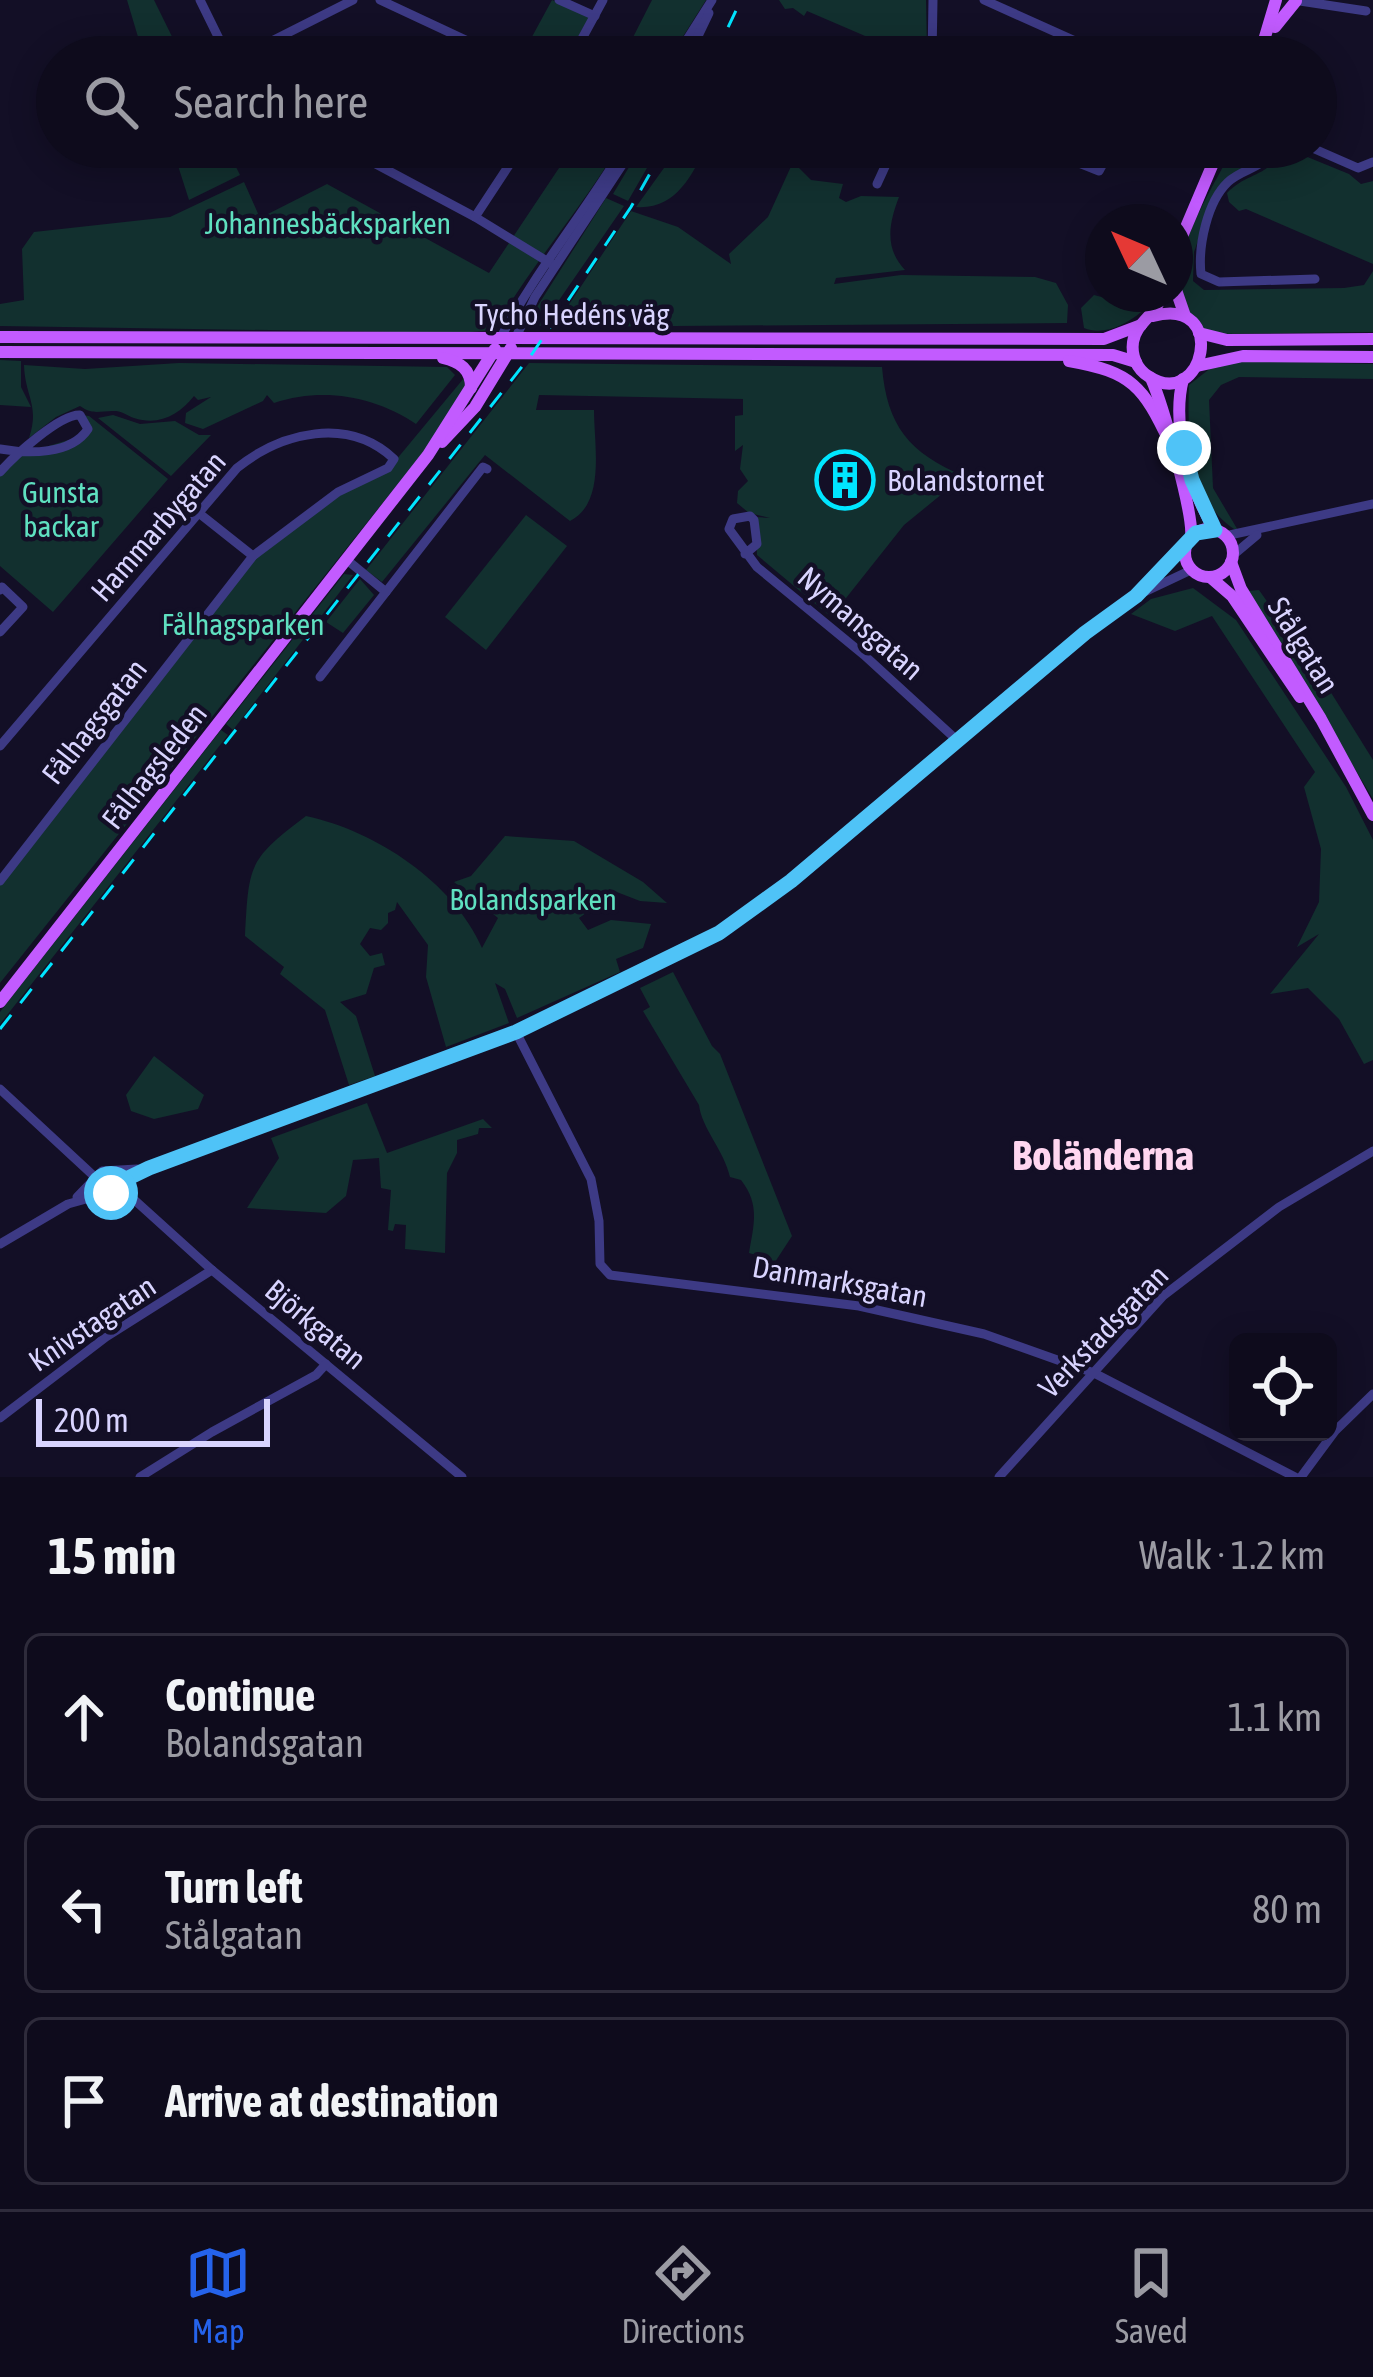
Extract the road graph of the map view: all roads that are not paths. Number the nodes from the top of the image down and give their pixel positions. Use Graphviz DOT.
graph roads {
  1 [pos="200,0"];
  2 [pos="353,0"];
  3 [pos="380,0"];
  4 [pos="559,0"];
  5 [pos="603,0"];
  6 [pos="713,0"];
  7 [pos="933,0"];
  8 [pos="984,0"];
  9 [pos="1276,0"];
  10 [pos="1285,0"];
  11 [pos="1343,0"];
  12 [pos="1299,1"];
  13 [pos="1370,12"];
  14 [pos="595,16"];
  15 [pos="218,36"];
  16 [pos="282,36"];
  17 [pos="457,36"];
  18 [pos="584,36"];
  19 [pos="690,36"];
  20 [pos="697,36"];
  21 [pos="934,36"];
  22 [pos="1064,36"];
  23 [pos="1267,36"];
  24 [pos="1269,36"];
  25 [pos="1337,159"];
  26 [pos="1373,162"];
  27 [pos="383,168"];
  28 [pos="507,168"];
  29 [pos="611,168"];
  30 [pos="619,168"];
  31 [pos="884,168"];
  32 [pos="1211,168"];
  33 [pos="1255,168"];
  34 [pos="877,184"];
  35 [pos="1193,210"];
  36 [pos="475,217"];
  37 [pos="551,264"];
  38 [pos="1315,279"];
  39 [pos="529,310"];
  40 [pos="1152,312"];
  41 [pos="1184,312"];
  42 [pos="1187,319"];
  43 [pos="1147,321"];
  44 [pos="1199,333"];
  45 [pos="0,337"];
  46 [pos="508,337"];
  47 [pos="543,338"];
  48 [pos="1373,339"];
  49 [pos="0,352"];
  50 [pos="493,352"];
  51 [pos="418,353"];
  52 [pos="508,353"];
  53 [pos="1032,355"];
  54 [pos="1373,357"];
  55 [pos="1136,362"];
  56 [pos="1197,366"];
  57 [pos="1151,379"];
  58 [pos="1183,379"];
  59 [pos="471,389"];
  60 [pos="1170,443"];
  61 [pos="0,449"];
  62 [pos="20,453"];
  63 [pos="428,455"];
  64 [pos="394,459"];
  65 [pos="487,470"];
  66 [pos="0,472"];
  67 [pos="1373,504"];
  68 [pos="200,514"];
  69 [pos="1267,529"];
  70 [pos="1220,533"];
  71 [pos="1188,542"];
  72 [pos="745,554"];
  73 [pos="253,556"];
  74 [pos="1232,559"];
  75 [pos="347,560"];
  76 [pos="1191,570"];
  77 [pos="1210,577"];
  78 [pos="0,590"];
  79 [pos="386,592"];
  80 [pos="1136,596"];
  81 [pos="0,632"];
  82 [pos="320,676"];
  83 [pos="959,742"];
  84 [pos="0,746"];
  85 [pos="1339,752"];
  86 [pos="1373,815"];
  87 [pos="0,859"];
  88 [pos="8,871"];
  89 [pos="0,881"];
  90 [pos="0,1001"];
  91 [pos="516,1032"];
  92 [pos="0,1089"];
  93 [pos="1373,1151"];
  94 [pos="98,1176"];
  95 [pos="113,1185"];
  96 [pos="68,1204"];
  97 [pos="0,1244"];
  98 [pos="212,1270"];
  99 [pos="326,1364"];
  100 [pos="1094,1373"];
  101 [pos="1373,1394"];
  102 [pos="0,1418"];
  103 [pos="460,1476"];
  104 [pos="140,1477"];
  105 [pos="1000,1477"];
  106 [pos="1298,1477"];
  1 -- 15 [label="street"];
  2 -- 16 [label="street"];
  3 -- 17 [label="street"];
  4 -- 14 [label="street"];
  5 -- 14 [label="street"];
  6 -- 19 [label="street"];
  6 -- 20 [label="street"];
  7 -- 21 [label="street"];
  8 -- 22 [label="street"];
  9 -- 23 [label="main road"];
  10 -- 12 [label="main road"];
  11 -- 13 [label="street"];
  12 -- 13 [label="street"];
  12 -- 24 [label="main road"];
  14 -- 18 [label="street"];
  25 -- 26 [label="street"];
  27 -- 36 [label="street"];
  28 -- 36 [label="street"];
  29 -- 37 [label="street, Fålhagsleden"];
  30 -- 37 [label="street, Fålhagsleden"];
  31 -- 34 [label="street"];
  32 -- 35 [label="main road"];
  33 -- 38 [label="street"];
  36 -- 37 [label="street"];
  37 -- 39 [label="street, Fålhagsleden"];
  37 -- 46 [label="street, Fålhagsleden"];
  39 -- 46 [label="street, Fålhagsleden"];
  39 -- 47 [label="street"];
  40 -- 43 [label="main road"];
  41 -- 42 [label="main road"];
  42 -- 43 [label="main road"];
  42 -- 44 [label="main road"];
  43 -- 47 [label="main road, Tycho Hedéns väg"];
  43 -- 55 [label="main road"];
  44 -- 48 [label="main road"];
  44 -- 56 [label="main road"];
  45 -- 46 [label="main road, Tycho Hedéns väg"];
  46 -- 47 [label="main road, Tycho Hedéns väg"];
  46 -- 50 [label="main road, Fålhagsleden"];
  46 -- 52 [label="main road, Fålhagsleden"];
  49 -- 51 [label="main road, Tycho Hedéns väg"];
  50 -- 51 [label="main road, Tycho Hedéns väg"];
  50 -- 52 [label="main road, Tycho Hedéns väg"];
  50 -- 59 [label="main road, Fålhagsleden"];
  51 -- 59 [label="main road"];
  52 -- 53 [label="main road, Tycho Hedéns väg"];
  52 -- 63 [label="main road, Fålhagsleden"];
  53 -- 55 [label="main road, Tycho Hedéns väg"];
  53 -- 60 [label="main road"];
  54 -- 56 [label="main road"];
  55 -- 57 [label="main road"];
  56 -- 58 [label="main road"];
  57 -- 58 [label="main road"];
  57 -- 60 [label="main road"];
  58 -- 70 [label="main road"];
  59 -- 63 [label="main road, Fålhagsleden"];
  60 -- 71 [label="main road"];
  61 -- 62 [label="street"];
  62 -- 62 [label="street"];
  62 -- 66 [label="street"];
  63 -- 75 [label="main road, Fålhagsleden"];
  64 -- 68 [label="street, Hammarbygatan"];
  64 -- 73 [label="street, Fålhagsgatan"];
  65 -- 79 [label="street"];
  67 -- 69 [label="street"];
  68 -- 73 [label="street"];
  68 -- 84 [label="street, Hammarbygatan"];
  69 -- 70 [label="street"];
  69 -- 74 [label="street"];
  70 -- 71 [label="main road"];
  70 -- 74 [label="main road"];
  71 -- 76 [label="main road"];
  71 -- 80 [label="street"];
  72 -- 72 [label="street, Nymansgatan"];
  72 -- 83 [label="street, Nymansgatan"];
  73 -- 88 [label="street, Fålhagsgatan"];
  74 -- 77 [label="main road"];
  74 -- 85 [label="main road, Stålgatan"];
  75 -- 79 [label="street"];
  75 -- 90 [label="main road, Fålhagsleden"];
  76 -- 77 [label="main road"];
  76 -- 80 [label="street"];
  77 -- 85 [label="main road, Stålgatan"];
  78 -- 81 [label="street"];
  79 -- 82 [label="street"];
  80 -- 83 [label="street"];
  83 -- 91 [label="street"];
  85 -- 86 [label="main road, Stålgatan"];
  87 -- 88 [label="street"];
  88 -- 89 [label="street, Fålhagsgatan"];
  91 -- 95 [label="street"];
  91 -- 100 [label="street, Danmarksgatan"];
  92 -- 94 [label="street"];
  93 -- 100 [label="street, Verkstadsgatan"];
  94 -- 95 [label="street"];
  94 -- 95 [label="street"];
  94 -- 96 [label="street"];
  95 -- 96 [label="street"];
  95 -- 98 [label="street, Björkgatan"];
  96 -- 97 [label="street"];
  98 -- 99 [label="street, Björkgatan"];
  98 -- 102 [label="street, Knivstagatan"];
  99 -- 103 [label="street, Björkgatan"];
  99 -- 104 [label="street"];
  100 -- 105 [label="street, Verkstadsgatan"];
  100 -- 106 [label="street, Danmarksgatan"];
  101 -- 106 [label="street"];
}
